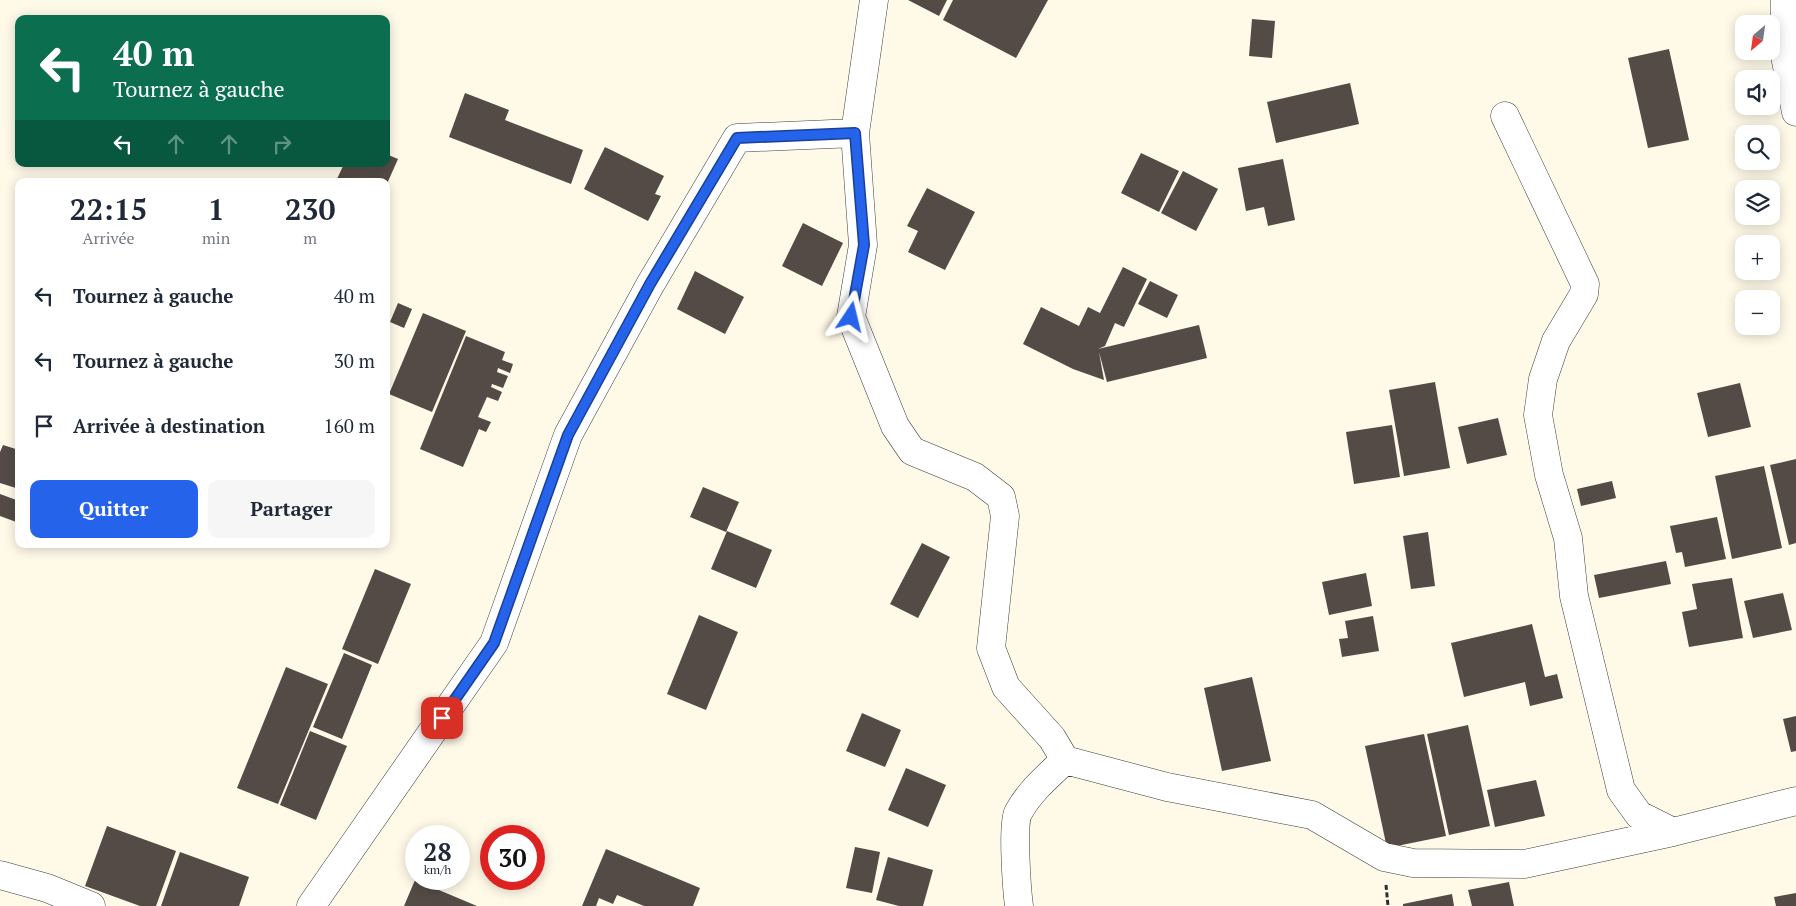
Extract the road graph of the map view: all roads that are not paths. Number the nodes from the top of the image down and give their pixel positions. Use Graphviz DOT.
graph roads {
  1 [pos="874,0"];
  2 [pos="1785,0"];
  3 [pos="1796,112"];
  4 [pos="1506,116"];
  5 [pos="855,133"];
  6 [pos="1065,760"];
  7 [pos="1796,801"];
  8 [pos="1673,832"];
  9 [pos="0,875"];
  10 [pos="91,906"];
  11 [pos="311,906"];
  12 [pos="1019,906"];
  1 -- 5 [label="street"];
  2 -- 3 [label="street"];
  4 -- 8 [label="street"];
  5 -- 6 [label="street"];
  5 -- 11 [label="street"];
  6 -- 8 [label="street"];
  6 -- 12 [label="street"];
  7 -- 8 [label="street"];
  9 -- 10 [label="street"];
}
